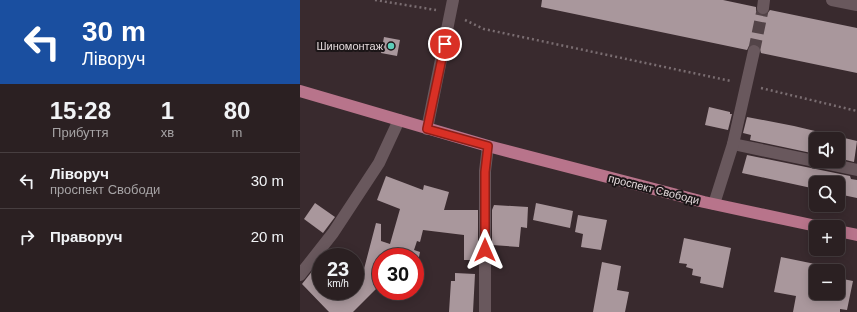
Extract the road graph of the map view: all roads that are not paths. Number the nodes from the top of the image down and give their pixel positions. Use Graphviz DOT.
graph roads {
  1 [pos="454,0"];
  2 [pos="832,0"];
  3 [pos="857,5"];
  4 [pos="754,52"];
  5 [pos="300,91"];
  6 [pos="399,120"];
  7 [pos="427,129"];
  8 [pos="733,144"];
  9 [pos="488,146"];
  10 [pos="857,170"];
  11 [pos="714,204"];
  12 [pos="809,224"];
  13 [pos="845,232"];
  14 [pos="857,235"];
  15 [pos="300,275"];
  16 [pos="485,312"];
  1 -- 7 [label="street"];
  2 -- 3 [label="street"];
  4 -- 8 [label="street"];
  5 -- 6 [label="main road, проспект Свободи"];
  6 -- 7 [label="main road, проспект Свободи"];
  6 -- 15 [label="street"];
  7 -- 9 [label="main road, проспект Свободи"];
  8 -- 10 [label="street"];
  8 -- 11 [label="street"];
  9 -- 11 [label="main road, проспект Свободи"];
  9 -- 16 [label="street"];
  11 -- 12 [label="main road, проспект Свободи"];
  13 -- 14 [label="main road"];
}
